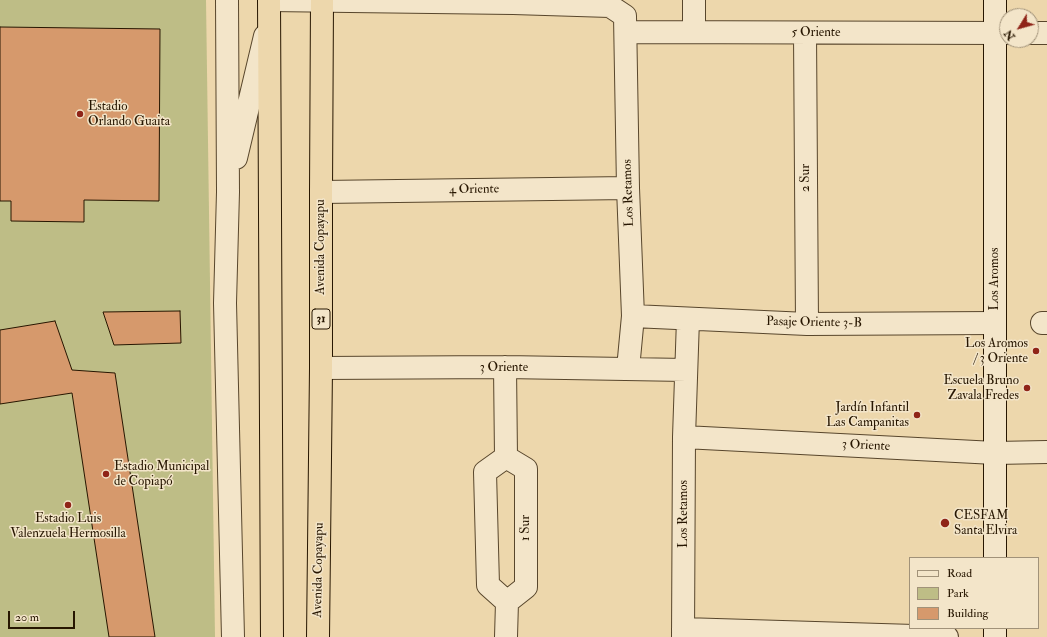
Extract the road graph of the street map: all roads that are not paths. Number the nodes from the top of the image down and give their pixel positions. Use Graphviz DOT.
graph roads {
  1 [pos="227,0"];
  2 [pos="269,0"];
  3 [pos="694,0"];
  4 [pos="995,0"];
  5 [pos="322,1"];
  6 [pos="513,2"];
  7 [pos="999,22"];
  8 [pos="625,24"];
  9 [pos="268,25"];
  10 [pos="694,32"];
  11 [pos="805,33"];
  12 [pos="999,33"];
  13 [pos="1001,48"];
  14 [pos="628,188"];
  15 [pos="228,192"];
  16 [pos="320,192"];
  17 [pos="633,316"];
  18 [pos="688,319"];
  19 [pos="995,323"];
  20 [pos="806,324"];
  21 [pos="505,367"];
  22 [pos="322,368"];
  23 [pos="628,369"];
  24 [pos="686,370"];
  25 [pos="684,437"];
  26 [pos="1047,452"];
  27 [pos="995,453"];
  28 [pos="506,457"];
  29 [pos="995,557"];
  30 [pos="507,602"];
  31 [pos="683,633"];
  32 [pos="233,637"];
  33 [pos="272,637"];
  34 [pos="318,637"];
  35 [pos="506,637"];
  36 [pos="947,637"];
  1 -- 15 [label="street"];
  2 -- 5 [label="street"];
  2 -- 9 [label="highway"];
  3 -- 10 [label="street"];
  4 -- 7 [label="street, Los Aromos"];
  5 -- 6 [label="street"];
  5 -- 16 [label="highway, Avenida Copayapu / 31"];
  6 -- 8 [label="street"];
  8 -- 10 [label="street, 5 Oriente"];
  8 -- 14 [label="street, Los Retamos"];
  9 -- 15 [label="street"];
  9 -- 33 [label="highway"];
  10 -- 11 [label="street, 5 Oriente"];
  11 -- 12 [label="street, 5 Oriente"];
  11 -- 20 [label="street, 2 Sur"];
  13 -- 19 [label="street, Los Aromos"];
  14 -- 16 [label="street, 4 Oriente"];
  14 -- 17 [label="street, Los Retamos"];
  15 -- 32 [label="street"];
  16 -- 22 [label="highway, Avenida Copayapu / 31"];
  17 -- 18 [label="street, Pasaje Oriente 3-B"];
  17 -- 23 [label="street, Los Retamos"];
  18 -- 20 [label="street, Pasaje Oriente 3-B"];
  18 -- 24 [label="street, Los Retamos"];
  19 -- 20 [label="street, Pasaje Oriente 3-B"];
  19 -- 27 [label="street, Los Aromos"];
  21 -- 22 [label="street, 3 Oriente"];
  21 -- 23 [label="street, 3 Oriente"];
  21 -- 28 [label="street"];
  22 -- 34 [label="highway, Avenida Copayapu / 31"];
  23 -- 24 [label="street, 3 Oriente"];
  24 -- 25 [label="street, Los Retamos"];
  25 -- 27 [label="street, 3 Oriente"];
  25 -- 31 [label="street, Los Retamos"];
  26 -- 27 [label="street, 3 Oriente"];
  27 -- 29 [label="street, Los Aromos"];
  28 -- 30 [label="street"];
  28 -- 30 [label="street, 1 Sur"];
  30 -- 35 [label="street"];
  31 -- 36 [label="street"];
}
